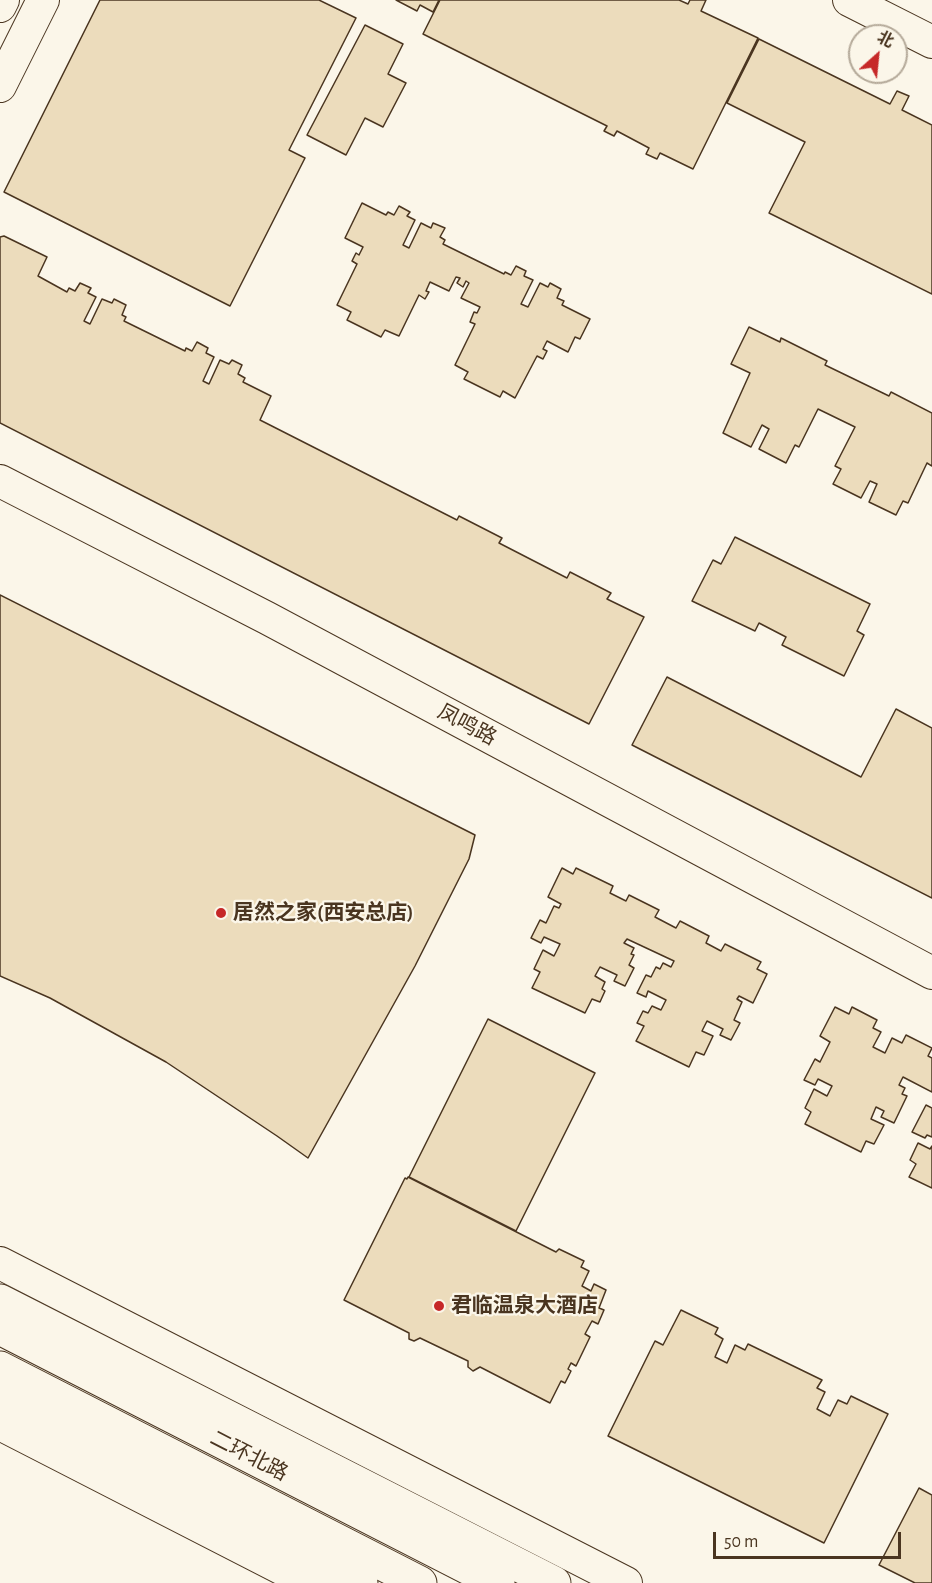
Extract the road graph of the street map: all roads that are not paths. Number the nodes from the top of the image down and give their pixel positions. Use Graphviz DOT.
graph roads {
  1 [pos="3,0"];
  2 [pos="43,0"];
  3 [pos="849,0"];
  4 [pos="0,6"];
  5 [pos="932,42"];
  6 [pos="0,86"];
  7 [pos="0,481"];
  8 [pos="932,973"];
  9 [pos="0,1263"];
  10 [pos="0,1301"];
  11 [pos="0,1328"];
  12 [pos="0,1368"];
  13 [pos="0,1398"];
  14 [pos="0,1424"];
  15 [pos="139,1468"];
  16 [pos="280,1472"];
  17 [pos="387,1497"];
  18 [pos="259,1501"];
  19 [pos="460,1535"];
  20 [pos="310,1583"];
  21 [pos="361,1583"];
  22 [pos="420,1583"];
  23 [pos="498,1583"];
  24 [pos="515,1583"];
  25 [pos="554,1583"];
  26 [pos="626,1583"];
  1 -- 4 [label="main road"];
  2 -- 6 [label="main road"];
  3 -- 5 [label="main road"];
  7 -- 8 [label="main road, 凤鸣路"];
  9 -- 26 [label="main road"];
  10 -- 17 [label="highway"];
  11 -- 16 [label="highway, 二环北路"];
  12 -- 18 [label="highway, 二环北路"];
  13 -- 15 [label="highway"];
  14 -- 20 [label="main road"];
  15 -- 18 [label="highway"];
  15 -- 21 [label="highway"];
  16 -- 17 [label="highway"];
  16 -- 23 [label="highway, 二环北路"];
  17 -- 19 [label="highway"];
  18 -- 22 [label="highway, 二环北路"];
  19 -- 24 [label="highway"];
  19 -- 25 [label="highway"];
}
